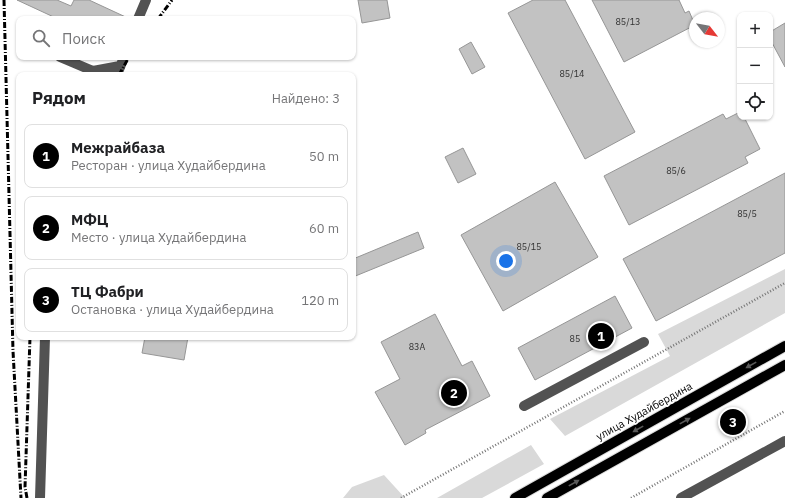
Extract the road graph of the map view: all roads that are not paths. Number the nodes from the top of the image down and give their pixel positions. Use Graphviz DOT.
graph roads {
  1 [pos="146,0"];
  2 [pos="139,16"];
  3 [pos="67,60"];
  4 [pos="120,66"];
  5 [pos="93,72"];
  6 [pos="93,72"];
  7 [pos="45,340"];
  8 [pos="644,342"];
  9 [pos="785,346"];
  10 [pos="785,365"];
  11 [pos="524,406"];
  12 [pos="785,441"];
  13 [pos="40,498"];
  14 [pos="515,498"];
  15 [pos="547,498"];
  16 [pos="681,498"];
  1 -- 2 [label="lane"];
  3 -- 6 [label="lane"];
  4 -- 5 [label="lane"];
  7 -- 13 [label="lane"];
  8 -- 11 [label="lane"];
  9 -- 14 [label="main road, улица Худайбердина, one-way"];
  15 -- 10 [label="main road, one-way"];
  12 -- 16 [label="lane"];
}
